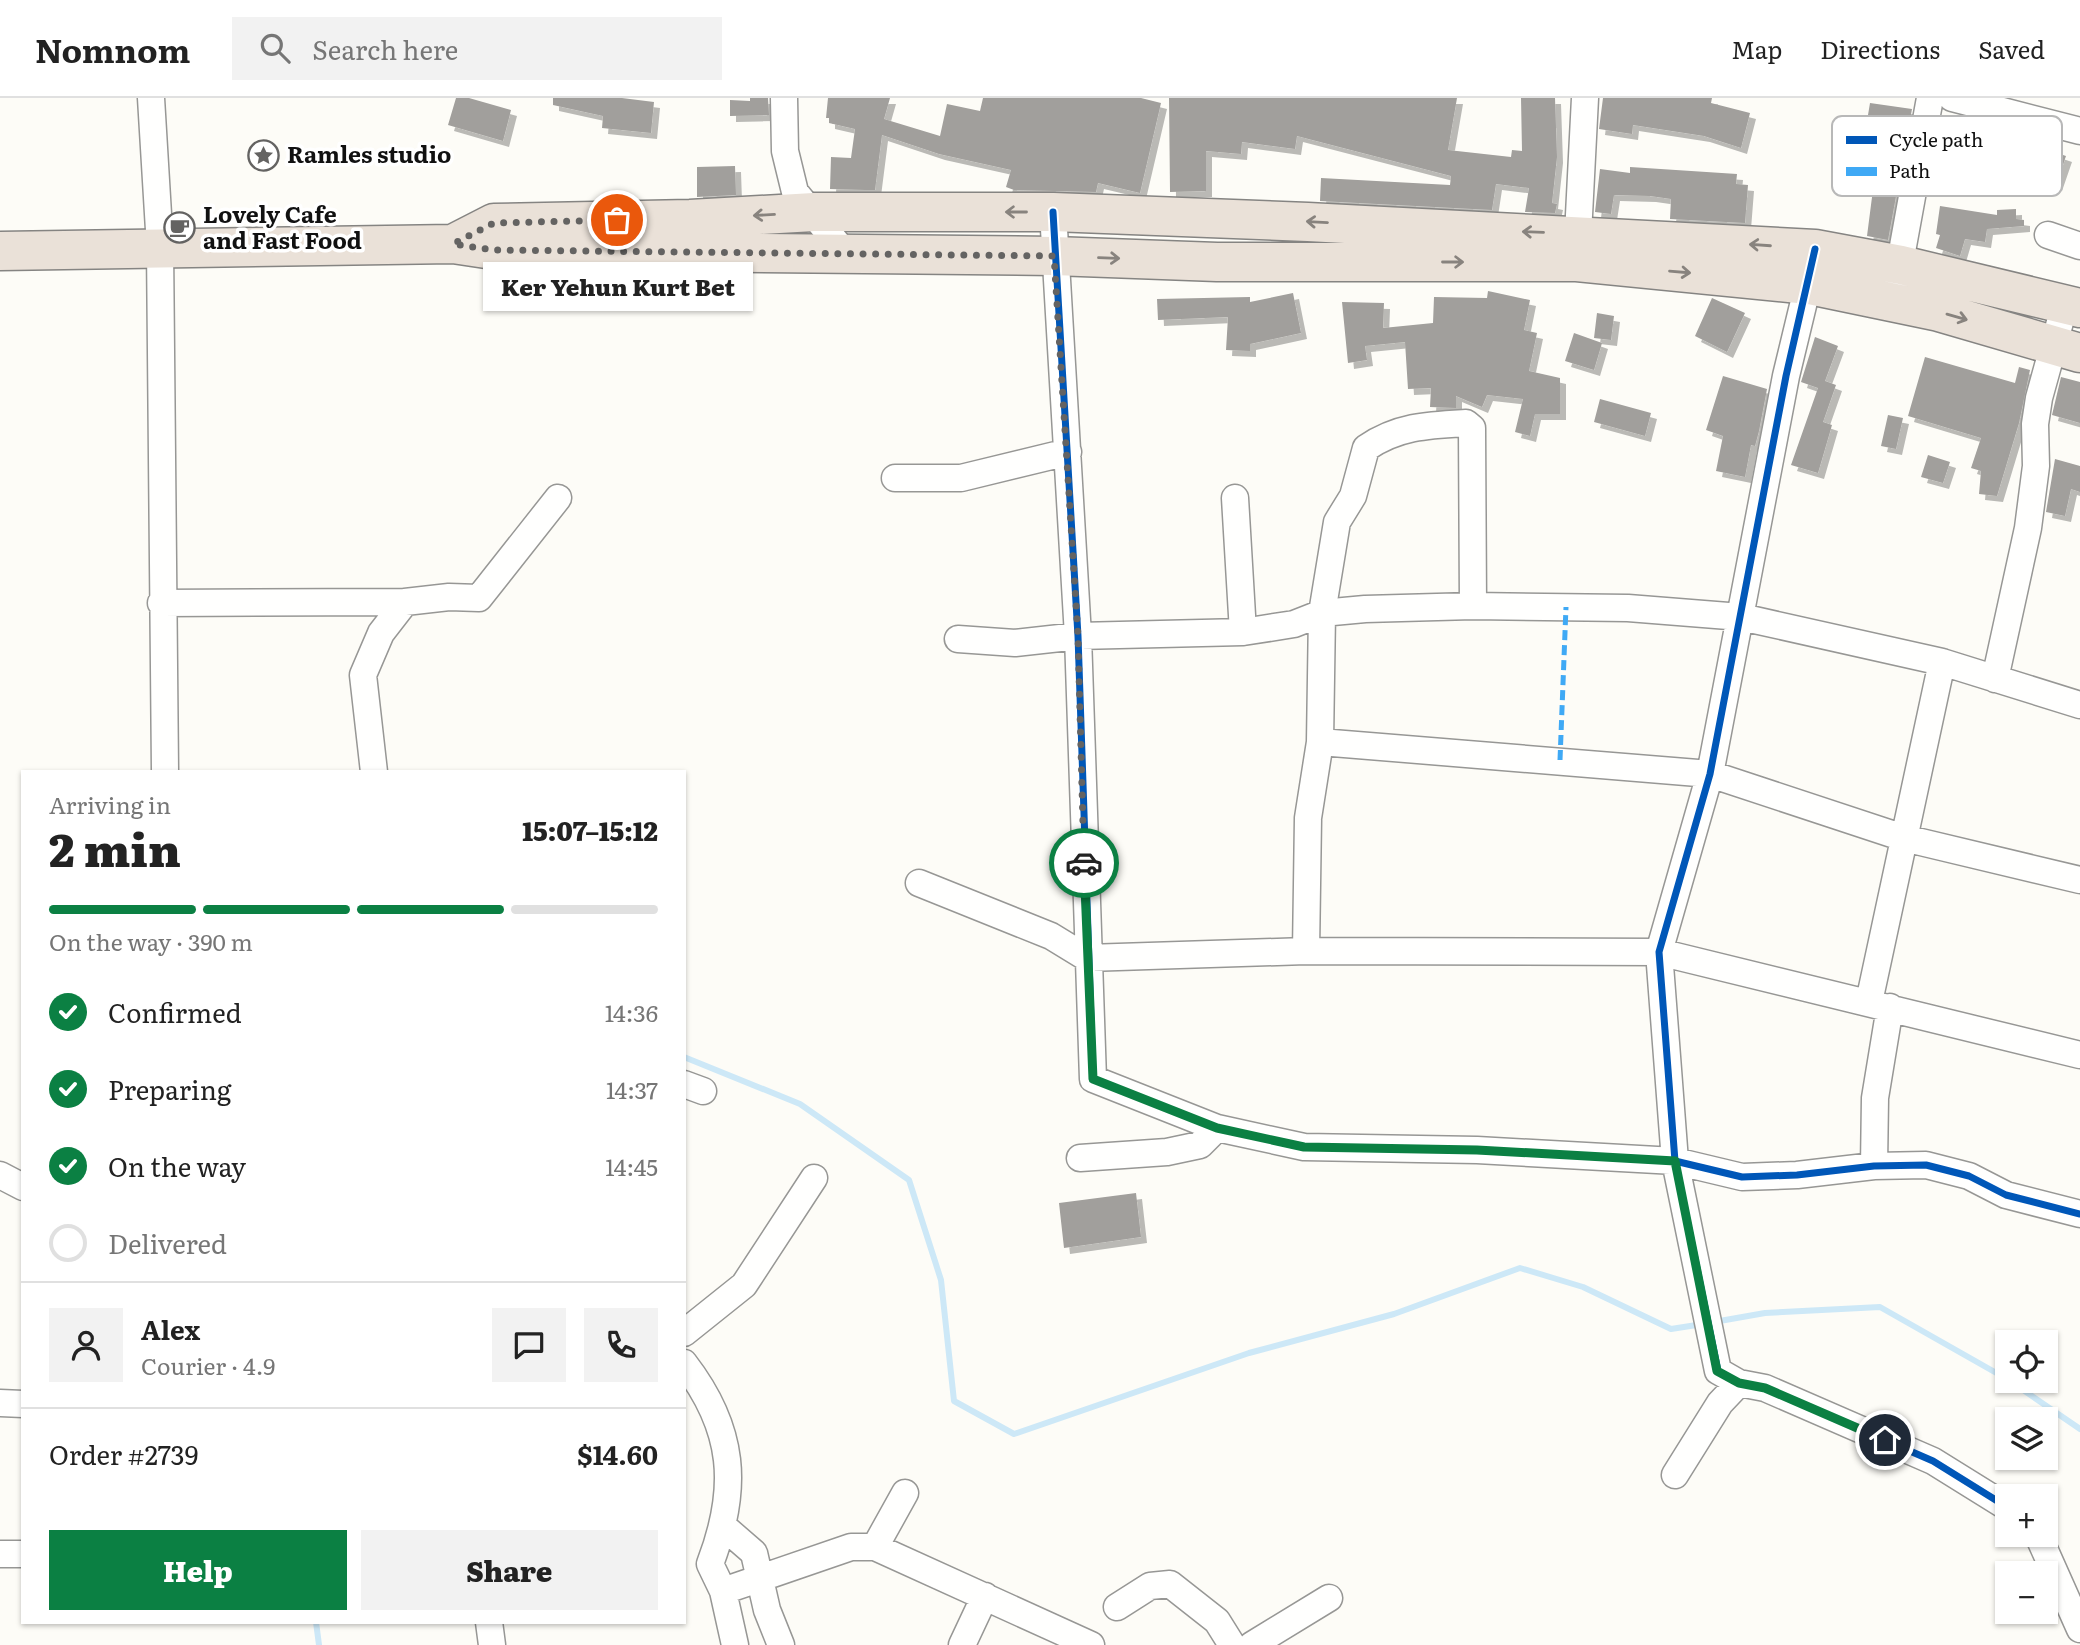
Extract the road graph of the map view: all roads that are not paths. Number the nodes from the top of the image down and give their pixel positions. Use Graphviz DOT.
graph roads {
  1 [pos="151,98"];
  2 [pos="784,98"];
  3 [pos="1585,98"];
  4 [pos="1930,98"];
  5 [pos="1952,98"];
  6 [pos="1927,116"];
  7 [pos="2022,116"];
  8 [pos="2062,126"];
  9 [pos="2080,131"];
  10 [pos="1913,196"];
  11 [pos="814,212"];
  12 [pos="1053,212"];
  13 [pos="691,235"];
  14 [pos="2048,235"];
  15 [pos="1385,244"];
  16 [pos="2080,246"];
  17 [pos="160,247"];
  18 [pos="1577,248"];
  19 [pos="0,251"];
  20 [pos="845,253"];
  21 [pos="1054,256"];
  22 [pos="1901,264"];
  23 [pos="1812,267"];
  24 [pos="1890,302"];
  25 [pos="2073,306"];
  26 [pos="2067,349"];
  27 [pos="1068,452"];
  28 [pos="895,478"];
  29 [pos="558,498"];
  30 [pos="1235,498"];
  31 [pos="405,602"];
  32 [pos="161,603"];
  33 [pos="1473,606"];
  34 [pos="1322,613"];
  35 [pos="1741,617"];
  36 [pos="1243,632"];
  37 [pos="1078,636"];
  38 [pos="958,639"];
  39 [pos="1942,662"];
  40 [pos="1995,680"];
  41 [pos="2080,705"];
  42 [pos="1320,742"];
  43 [pos="165,770"];
  44 [pos="374,770"];
  45 [pos="1710,774"];
  46 [pos="1904,838"];
  47 [pos="2080,880"];
  48 [pos="919,883"];
  49 [pos="1306,951"];
  50 [pos="1658,952"];
  51 [pos="1087,958"];
  52 [pos="1880,1004"];
  53 [pos="2080,1055"];
  54 [pos="1217,1128"];
  55 [pos="1080,1158"];
  56 [pos="1675,1161"];
  57 [pos="1874,1166"];
  58 [pos="0,1175"];
  59 [pos="814,1178"];
  60 [pos="21,1186"];
  61 [pos="2080,1214"];
  62 [pos="686,1332"];
  63 [pos="686,1366"];
  64 [pos="1728,1377"];
  65 [pos="0,1403"];
  66 [pos="21,1404"];
  67 [pos="1675,1475"];
  68 [pos="905,1493"];
  69 [pos="1995,1500"];
  70 [pos="724,1527"];
  71 [pos="875,1547"];
  72 [pos="2043,1547"];
  73 [pos="0,1554"];
  74 [pos="21,1554"];
  75 [pos="761,1579"];
  76 [pos="723,1591"];
  77 [pos="985,1596"];
  78 [pos="1329,1598"];
  79 [pos="1117,1607"];
  80 [pos="489,1624"];
  81 [pos="2080,1629"];
  82 [pos="492,1645"];
  83 [pos="735,1645"];
  84 [pos="781,1645"];
  85 [pos="962,1645"];
  86 [pos="1091,1645"];
  87 [pos="1232,1645"];
  88 [pos="1252,1645"];
  1 -- 17 [label="street"];
  2 -- 11 [label="street"];
  3 -- 18 [label="street"];
  4 -- 6 [label="street"];
  5 -- 7 [label="street"];
  8 -- 9 [label="street"];
  10 -- 22 [label="street"];
  12 -- 11 [label="highway, one-way"];
  11 -- 13 [label="highway, one-way"];
  11 -- 20 [label="street"];
  15 -- 12 [label="highway, one-way"];
  12 -- 21 [label="street"];
  13 -- 17 [label="highway"];
  13 -- 20 [label="highway"];
  14 -- 16 [label="street"];
  15 -- 18 [label="highway"];
  21 -- 15 [label="highway, one-way"];
  17 -- 19 [label="highway"];
  17 -- 32 [label="street"];
  18 -- 23 [label="highway"];
  20 -- 21 [label="highway"];
  21 -- 27 [label="street"];
  22 -- 23 [label="highway"];
  22 -- 24 [label="street"];
  22 -- 25 [label="highway"];
  23 -- 24 [label="highway"];
  23 -- 35 [label="street"];
  24 -- 26 [label="highway, one-way"];
  25 -- 26 [label="street"];
  26 -- 40 [label="street"];
  27 -- 28 [label="street"];
  27 -- 37 [label="street"];
  29 -- 31 [label="street"];
  30 -- 36 [label="street"];
  31 -- 32 [label="street"];
  31 -- 44 [label="street"];
  32 -- 43 [label="street"];
  33 -- 34 [label="street"];
  33 -- 34 [label="street"];
  33 -- 35 [label="street"];
  34 -- 36 [label="street"];
  34 -- 42 [label="street"];
  35 -- 39 [label="street"];
  35 -- 45 [label="street"];
  36 -- 37 [label="street"];
  37 -- 38 [label="street"];
  37 -- 51 [label="street"];
  39 -- 40 [label="street"];
  39 -- 46 [label="street"];
  40 -- 41 [label="street"];
  42 -- 45 [label="street"];
  42 -- 49 [label="street"];
  45 -- 46 [label="street"];
  45 -- 50 [label="street"];
  46 -- 47 [label="street"];
  46 -- 52 [label="street"];
  48 -- 51 [label="street"];
  49 -- 50 [label="street"];
  49 -- 51 [label="street"];
  50 -- 52 [label="street"];
  50 -- 56 [label="street"];
  51 -- 54 [label="street"];
  52 -- 53 [label="street"];
  52 -- 57 [label="street"];
  54 -- 55 [label="street"];
  54 -- 56 [label="street"];
  56 -- 57 [label="street"];
  56 -- 64 [label="street"];
  57 -- 61 [label="street"];
  58 -- 60 [label="street"];
  59 -- 62 [label="street"];
  63 -- 70 [label="street"];
  64 -- 67 [label="street"];
  64 -- 69 [label="street"];
  65 -- 66 [label="street"];
  68 -- 71 [label="street"];
  70 -- 75 [label="street"];
  70 -- 76 [label="street"];
  71 -- 75 [label="street"];
  71 -- 77 [label="street"];
  72 -- 81 [label="street"];
  73 -- 74 [label="street"];
  75 -- 76 [label="street"];
  75 -- 84 [label="street"];
  76 -- 83 [label="street"];
  77 -- 85 [label="street"];
  77 -- 86 [label="street"];
  78 -- 88 [label="street"];
  79 -- 87 [label="street"];
  80 -- 82 [label="street"];
}
